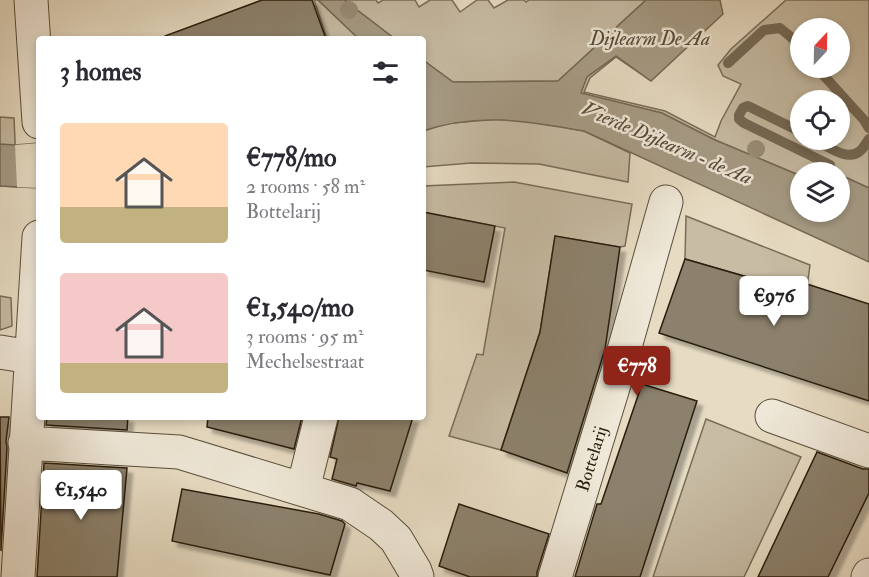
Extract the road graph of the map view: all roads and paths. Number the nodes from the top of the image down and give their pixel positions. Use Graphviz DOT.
graph roads {
  1 [pos="31,0"];
  2 [pos="36,76"];
  3 [pos="666,202"];
  4 [pos="36,252"];
  5 [pos="15,355"];
  6 [pos="772,416"];
  7 [pos="320,420"];
  8 [pos="25,443"];
  9 [pos="869,451"];
  10 [pos="303,489"];
  11 [pos="12,569"];
  12 [pos="417,577"];
  13 [pos="555,577"];
  1 -- 2 [label="street"];
  3 -- 13 [label="street, Bottelarij"];
  4 -- 5 [label="street"];
  5 -- 8 [label="street"];
  6 -- 9 [label="street"];
  7 -- 10 [label="street"];
  8 -- 10 [label="street"];
  8 -- 11 [label="street"];
  10 -- 12 [label="street"];
}
